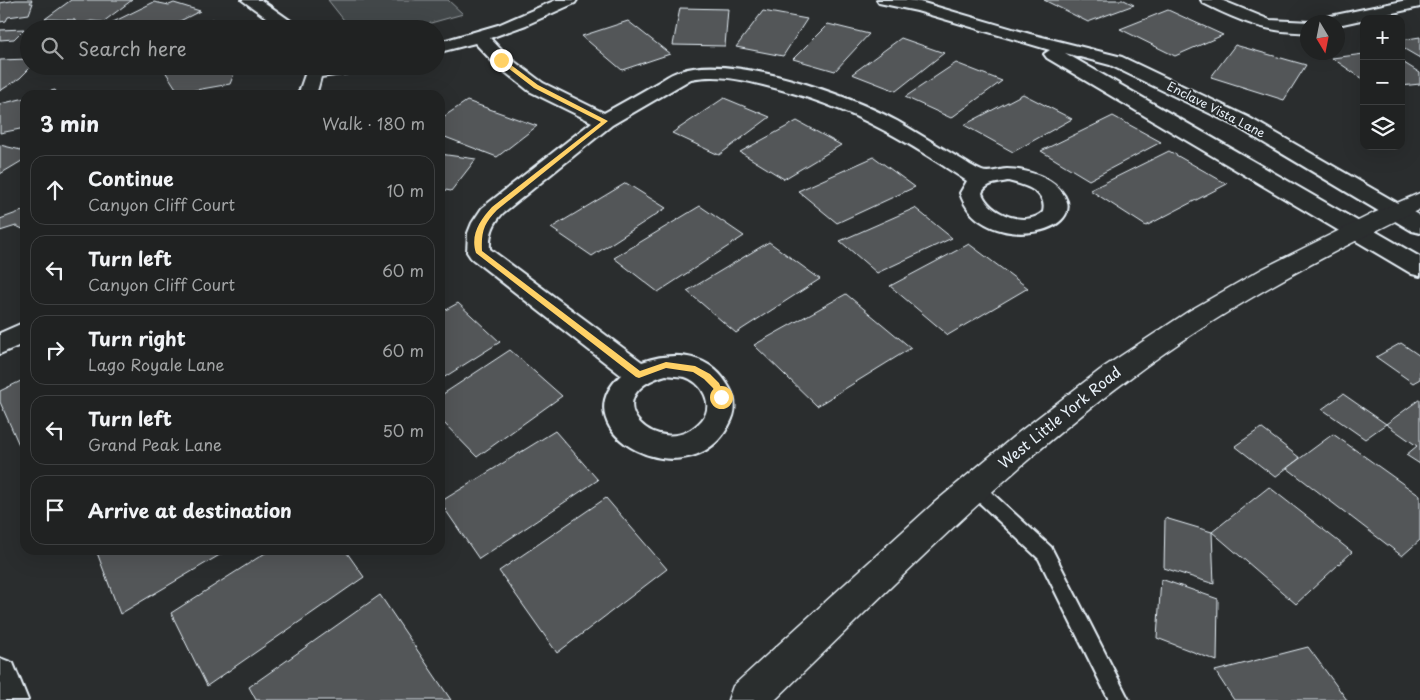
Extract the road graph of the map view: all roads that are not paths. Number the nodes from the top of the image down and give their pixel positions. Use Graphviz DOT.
graph roads {
  1 [pos="250,0"];
  2 [pos="569,0"];
  3 [pos="885,0"];
  4 [pos="1209,0"];
  5 [pos="1420,2"];
  6 [pos="1345,18"];
  7 [pos="280,20"];
  8 [pos="1300,27"];
  9 [pos="480,38"];
  10 [pos="1024,38"];
  11 [pos="445,46"];
  12 [pos="311,75"];
  13 [pos="307,90"];
  14 [pos="605,121"];
  15 [pos="1241,121"];
  16 [pos="1204,141"];
  17 [pos="980,180"];
  18 [pos="1420,200"];
  19 [pos="1394,212"];
  20 [pos="1420,226"];
  21 [pos="1357,230"];
  22 [pos="1420,268"];
  23 [pos="20,334"];
  24 [pos="0,344"];
  25 [pos="639,374"];
  26 [pos="974,487"];
  27 [pos="0,676"];
  28 [pos="10,700"];
  29 [pos="748,700"];
  30 [pos="1119,700"];
  1 -- 7 [label="street"];
  2 -- 9 [label="street"];
  3 -- 10 [label="street, Enclave Vista Lane"];
  4 -- 8 [label="street"];
  5 -- 6 [label="street"];
  9 -- 11 [label="street"];
  9 -- 14 [label="street"];
  10 -- 15 [label="street, Enclave Vista Lane"];
  10 -- 16 [label="street, Enclave Vista Lane"];
  12 -- 13 [label="street"];
  14 -- 17 [label="street"];
  14 -- 25 [label="street"];
  15 -- 16 [label="street"];
  15 -- 19 [label="street, Enclave Vista Lane"];
  16 -- 21 [label="street, Enclave Vista Lane"];
  18 -- 19 [label="main road, West Little York Road"];
  19 -- 20 [label="street, Enclave Vista Lane"];
  19 -- 21 [label="main road, West Little York Road"];
  21 -- 22 [label="street, Enclave Vista Lane"];
  21 -- 26 [label="main road, West Little York Road"];
  23 -- 24 [label="street"];
  26 -- 29 [label="main road, West Little York Road"];
  26 -- 30 [label="lane"];
  27 -- 28 [label="street"];
}
